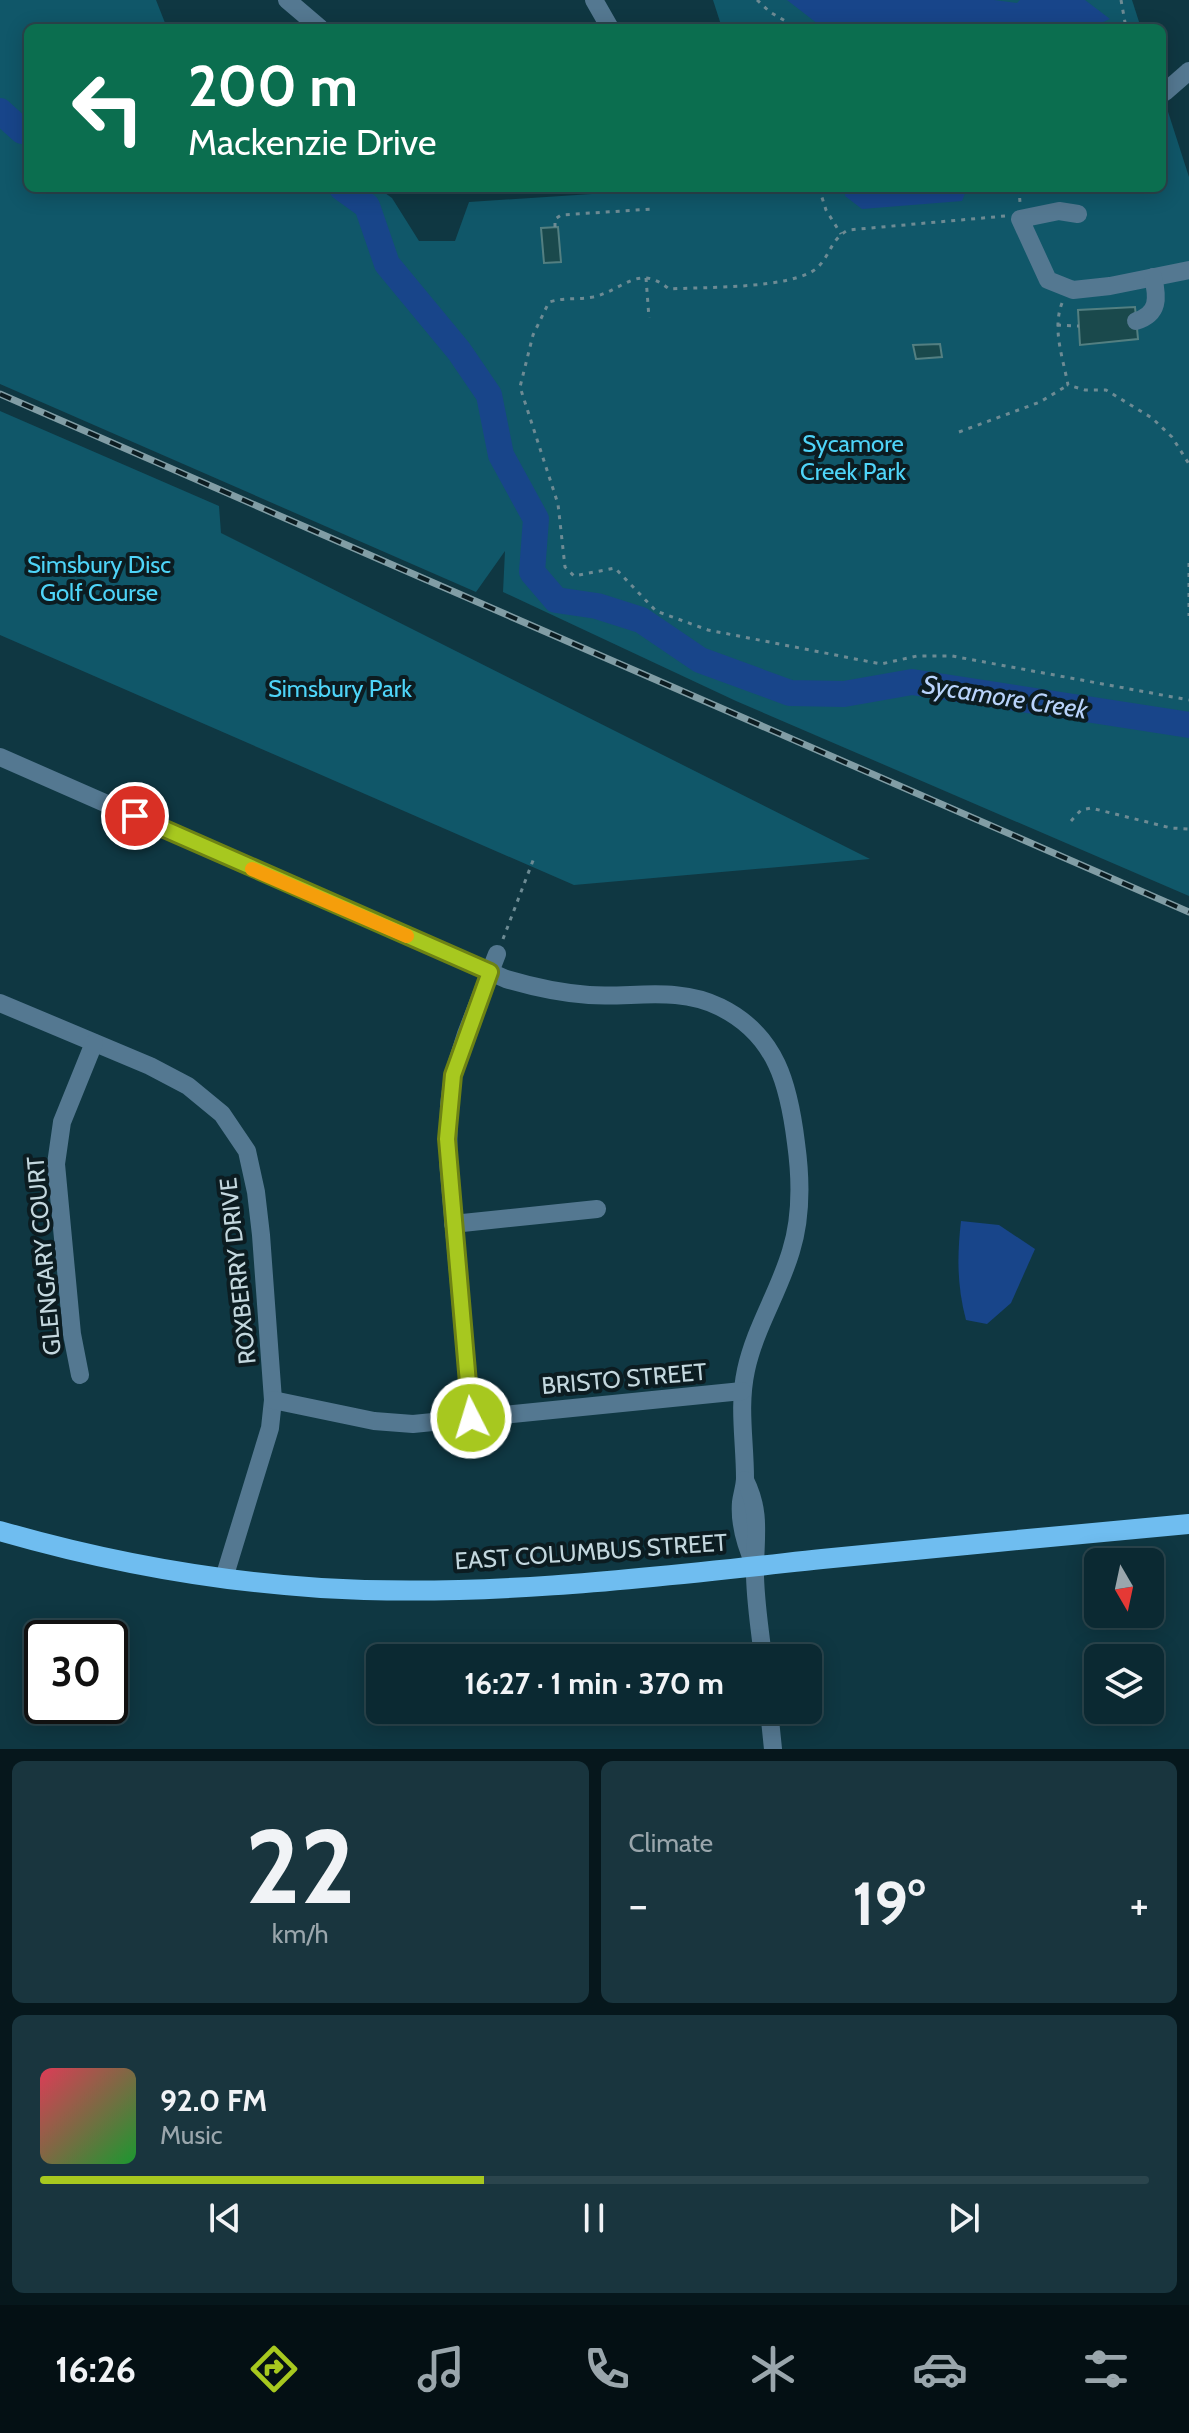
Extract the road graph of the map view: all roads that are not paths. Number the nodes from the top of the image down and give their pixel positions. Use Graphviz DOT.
graph roads {
  1 [pos="287,0"];
  2 [pos="594,0"];
  3 [pos="315,24"];
  4 [pos="608,24"];
  5 [pos="1189,71"];
  6 [pos="1166,91"];
  7 [pos="1078,214"];
  8 [pos="1189,270"];
  9 [pos="1162,276"];
  10 [pos="1136,321"];
  11 [pos="0,757"];
  12 [pos="497,954"];
  13 [pos="490,972"];
  14 [pos="0,1003"];
  15 [pos="94,1043"];
  16 [pos="597,1209"];
  17 [pos="453,1224"];
  18 [pos="80,1375"];
  19 [pos="742,1391"];
  20 [pos="273,1400"];
  21 [pos="471,1418"];
  22 [pos="1189,1524"];
  23 [pos="0,1531"];
  24 [pos="755,1566"];
  25 [pos="224,1578"];
  26 [pos="762,1644"];
  27 [pos="770,1724"];
  28 [pos="773,1749"];
  1 -- 3 [label="street"];
  2 -- 4 [label="street"];
  5 -- 6 [label="street"];
  7 -- 9 [label="street"];
  8 -- 9 [label="street"];
  9 -- 10 [label="street"];
  11 -- 13 [label="street"];
  12 -- 13 [label="street"];
  13 -- 17 [label="street"];
  13 -- 19 [label="street"];
  14 -- 15 [label="street, ROXBERRY DRIVE"];
  15 -- 18 [label="street, GLENGARY COURT"];
  15 -- 20 [label="street, ROXBERRY DRIVE"];
  16 -- 17 [label="street"];
  17 -- 21 [label="street"];
  19 -- 21 [label="street, BRISTO STREET"];
  19 -- 24 [label="street"];
  20 -- 21 [label="street, BRISTO STREET"];
  20 -- 25 [label="street, ROXBERRY DRIVE"];
  22 -- 24 [label="main road, EAST COLUMBUS STREET"];
  23 -- 25 [label="main road, EAST COLUMBUS STREET"];
  24 -- 25 [label="main road, EAST COLUMBUS STREET"];
  24 -- 26 [label="street"];
  27 -- 28 [label="street"];
}
